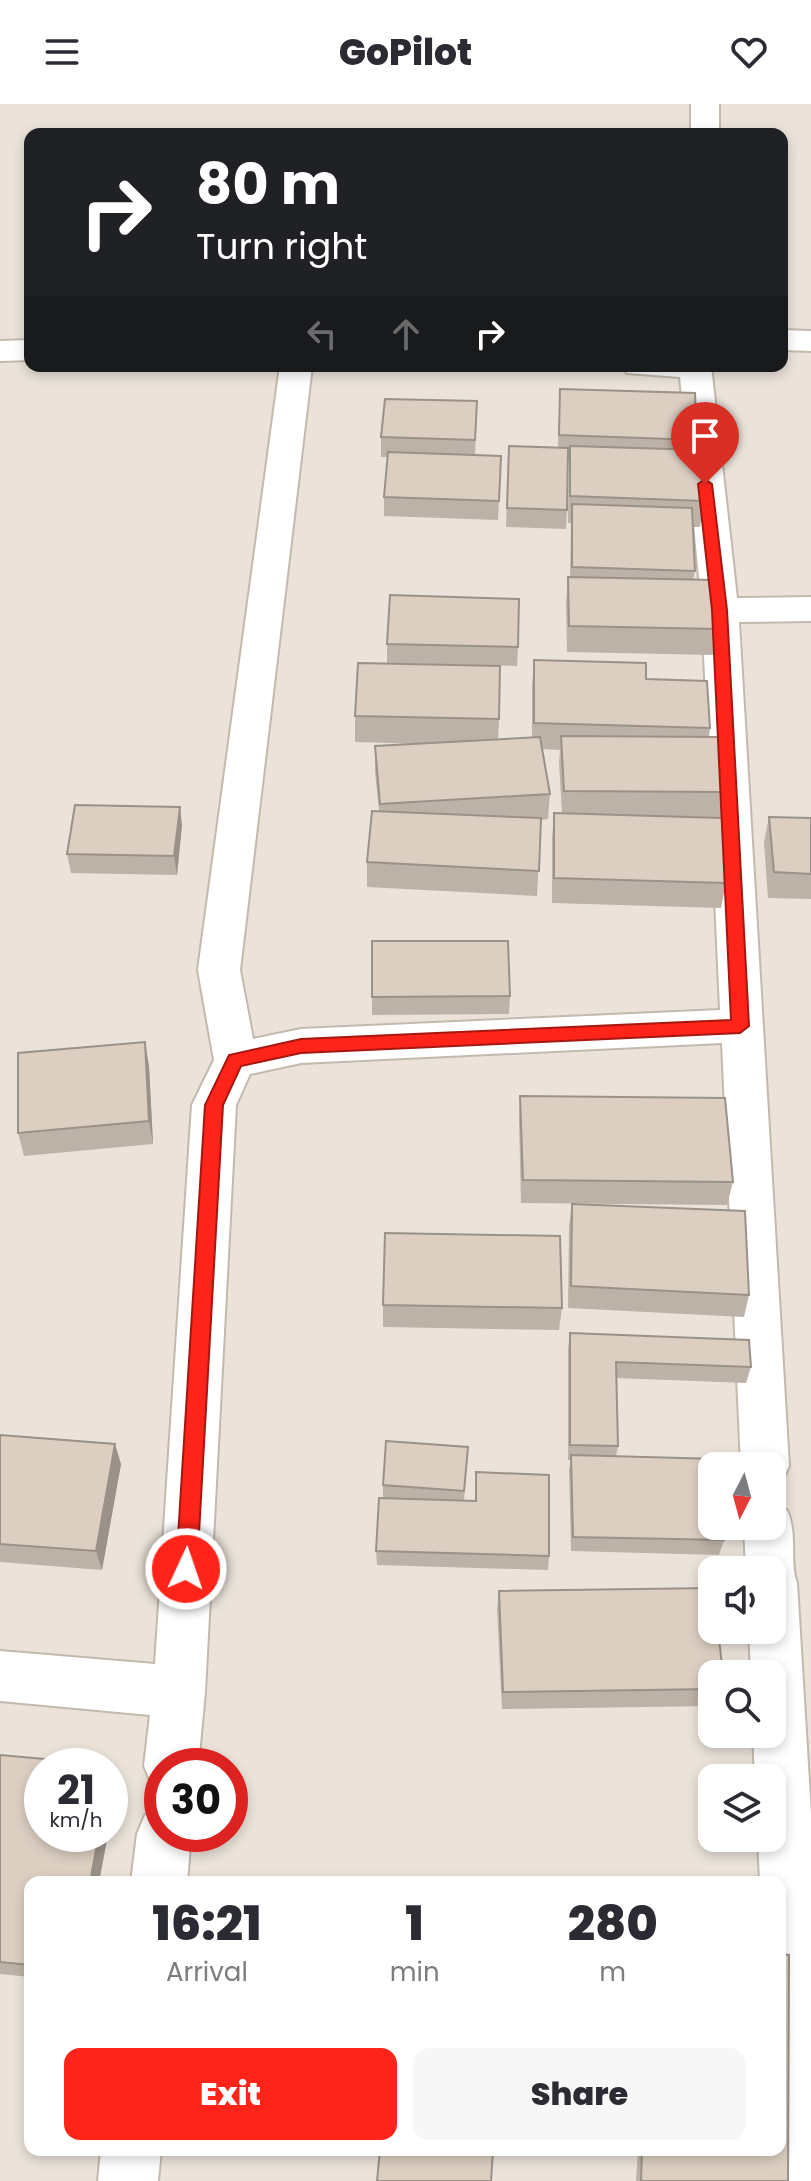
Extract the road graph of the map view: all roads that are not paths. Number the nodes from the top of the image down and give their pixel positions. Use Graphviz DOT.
graph roads {
  1 [pos="705,104"];
  2 [pos="705,128"];
  3 [pos="788,340"];
  4 [pos="811,341"];
  5 [pos="24,350"];
  6 [pos="0,351"];
  7 [pos="295,372"];
  8 [pos="696,372"];
  9 [pos="811,609"];
  10 [pos="720,610"];
  11 [pos="740,1026"];
  12 [pos="235,1060"];
  13 [pos="764,1452"];
  14 [pos="779,1644"];
  15 [pos="0,1676"];
  16 [pos="179,1692"];
  17 [pos="173,1748"];
  18 [pos="799,1830"];
  19 [pos="162,1852"];
  20 [pos="160,1876"];
  21 [pos="130,2156"];
  22 [pos="128,2181"];
  23 [pos="803,2181"];
  1 -- 2 [label="street"];
  3 -- 4 [label="street"];
  5 -- 6 [label="street"];
  7 -- 12 [label="street"];
  8 -- 10 [label="street"];
  9 -- 10 [label="street"];
  10 -- 11 [label="street"];
  11 -- 12 [label="street"];
  11 -- 13 [label="street"];
  12 -- 16 [label="street"];
  14 -- 18 [label="street"];
  15 -- 16 [label="street"];
  16 -- 17 [label="street"];
  18 -- 23 [label="street"];
  19 -- 20 [label="street"];
  21 -- 22 [label="street"];
}
